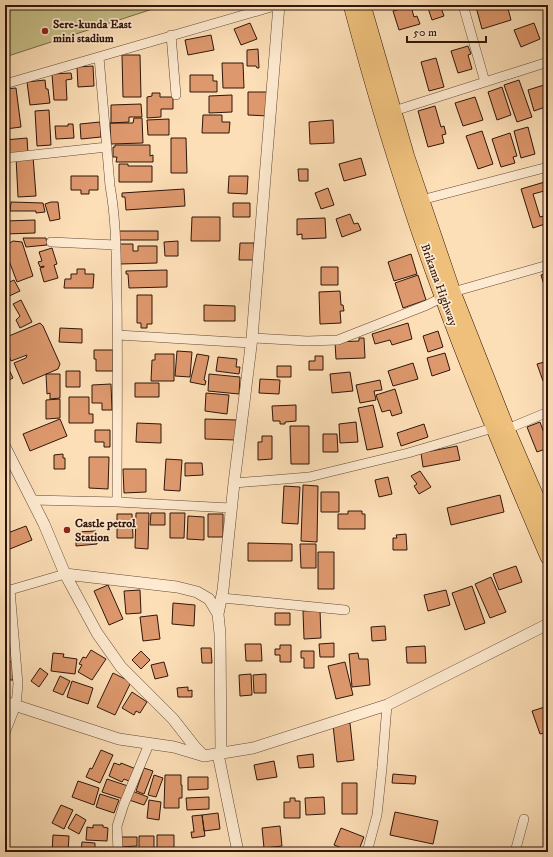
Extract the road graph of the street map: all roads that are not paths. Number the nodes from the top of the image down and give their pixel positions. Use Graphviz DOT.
graph roads {
  1 [pos="278,5"];
  2 [pos="351,5"];
  3 [pos="363,5"];
  4 [pos="463,5"];
  5 [pos="171,36"];
  6 [pos="99,56"];
  7 [pos="548,62"];
  8 [pos="485,82"];
  9 [pos="5,84"];
  10 [pos="176,95"];
  11 [pos="394,111"];
  12 [pos="108,147"];
  13 [pos="5,158"];
  14 [pos="548,167"];
  15 [pos="421,200"];
  16 [pos="51,242"];
  17 [pos="116,245"];
  18 [pos="548,265"];
  19 [pos="448,294"];
  20 [pos="118,335"];
  21 [pos="251,341"];
  22 [pos="548,412"];
  23 [pos="500,428"];
  24 [pos="5,447"];
  25 [pos="234,482"];
  26 [pos="32,500"];
  27 [pos="117,502"];
  28 [pos="231,508"];
  29 [pos="548,524"];
  30 [pos="548,557"];
  31 [pos="65,574"];
  32 [pos="8,590"];
  33 [pos="222,598"];
  34 [pos="345,610"];
  35 [pos="218,614"];
  36 [pos="548,624"];
  37 [pos="10,704"];
  38 [pos="387,705"];
  39 [pos="5,733"];
  40 [pos="149,744"];
  41 [pos="219,753"];
  42 [pos="204,756"];
  43 [pos="524,819"];
  44 [pos="118,852"];
  45 [pos="238,852"];
  46 [pos="367,852"];
  47 [pos="515,852"];
  1 -- 5 [label="street"];
  1 -- 21 [label="street"];
  2 -- 19 [label="highway, Brikama Highway"];
  3 -- 11 [label="highway, Brikama Highway"];
  4 -- 8 [label="street"];
  5 -- 6 [label="street"];
  5 -- 10 [label="street"];
  6 -- 9 [label="street"];
  6 -- 12 [label="street"];
  7 -- 8 [label="street"];
  8 -- 11 [label="street"];
  11 -- 15 [label="highway, Brikama Highway"];
  12 -- 13 [label="street"];
  12 -- 17 [label="street"];
  14 -- 15 [label="street"];
  15 -- 19 [label="highway, Brikama Highway"];
  16 -- 17 [label="street"];
  17 -- 20 [label="street"];
  18 -- 19 [label="street"];
  19 -- 21 [label="street"];
  19 -- 23 [label="highway, Brikama Highway"];
  20 -- 21 [label="street"];
  20 -- 27 [label="street"];
  21 -- 25 [label="street"];
  22 -- 23 [label="street"];
  23 -- 25 [label="street"];
  23 -- 29 [label="highway, Brikama Highway"];
  23 -- 30 [label="highway, Brikama Highway"];
  24 -- 26 [label="street"];
  25 -- 28 [label="street"];
  26 -- 27 [label="street"];
  26 -- 31 [label="street"];
  27 -- 28 [label="street"];
  28 -- 33 [label="street"];
  31 -- 32 [label="street"];
  31 -- 35 [label="street"];
  31 -- 42 [label="street"];
  32 -- 37 [label="street"];
  33 -- 34 [label="street"];
  33 -- 35 [label="street"];
  35 -- 41 [label="street"];
  36 -- 38 [label="street"];
  37 -- 39 [label="street"];
  37 -- 40 [label="street"];
  38 -- 41 [label="street"];
  38 -- 46 [label="street"];
  40 -- 42 [label="street"];
  40 -- 44 [label="street"];
  41 -- 42 [label="street"];
  41 -- 45 [label="street"];
  43 -- 47 [label="street"];
}
